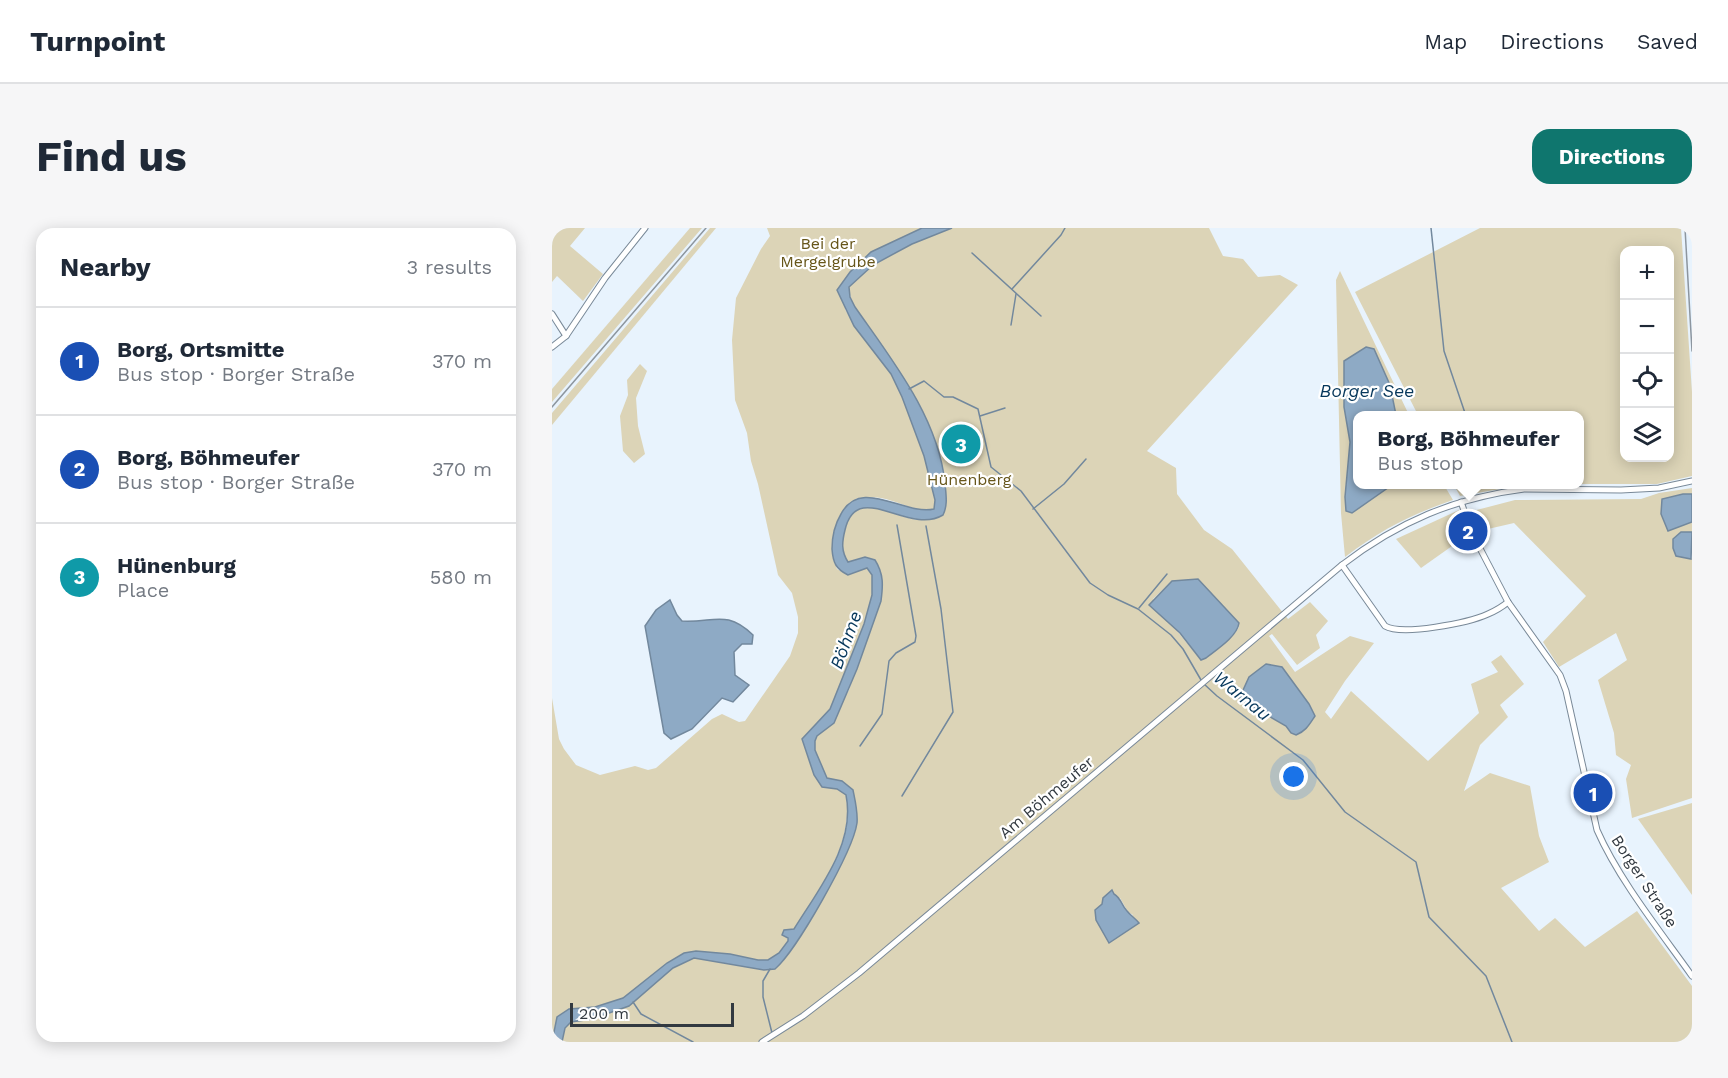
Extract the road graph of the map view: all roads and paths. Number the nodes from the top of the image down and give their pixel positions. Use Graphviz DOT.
graph roads {
  1 [pos="645,228"];
  2 [pos="552,314"];
  3 [pos="566,336"];
  4 [pos="552,347"];
  5 [pos="1692,481"];
  6 [pos="1461,502"];
  7 [pos="1342,565"];
  8 [pos="1508,602"];
  9 [pos="1692,976"];
  10 [pos="764,1040"];
  1 -- 3 [label="street"];
  2 -- 3 [label="street"];
  3 -- 4 [label="street"];
  5 -- 6 [label="street, Am Böhmeufer"];
  6 -- 7 [label="street, Am Böhmeufer"];
  6 -- 8 [label="street, Borger Straße"];
  7 -- 8 [label="street"];
  7 -- 10 [label="street, Am Böhmeufer"];
  8 -- 9 [label="street, Borger Straße"];
}
